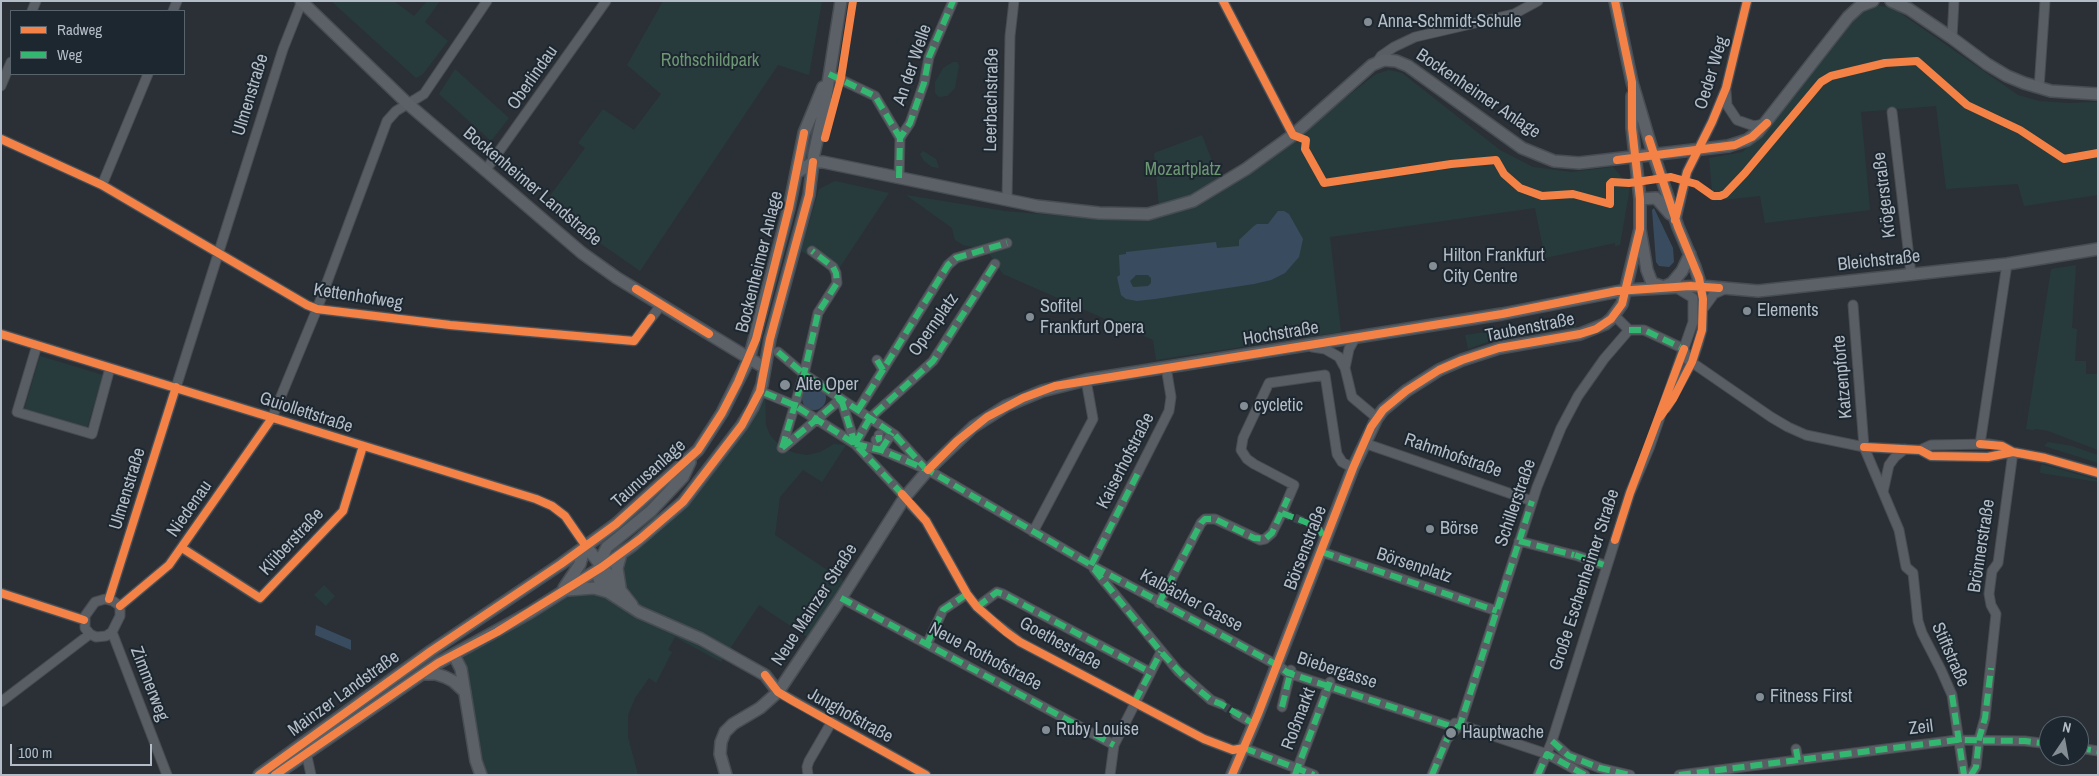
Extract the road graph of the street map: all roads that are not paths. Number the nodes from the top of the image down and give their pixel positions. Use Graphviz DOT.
graph roads {
  1 [pos="302,1"];
  2 [pos="487,1"];
  3 [pos="606,1"];
  4 [pos="841,1"];
  5 [pos="954,1"];
  6 [pos="1014,1"];
  7 [pos="1223,1"];
  8 [pos="1538,1"];
  9 [pos="1615,1"];
  10 [pos="1747,1"];
  11 [pos="1873,1"];
  12 [pos="1891,1"];
  13 [pos="1954,1"];
  14 [pos="2044,1"];
  15 [pos="1952,38"];
  16 [pos="1377,62"];
  17 [pos="10,64"];
  18 [pos="829,74"];
  19 [pos="148,75"];
  20 [pos="1632,82"];
  21 [pos="1,86"];
  22 [pos="1726,88"];
  23 [pos="2039,88"];
  24 [pos="2098,94"];
  25 [pos="408,104"];
  26 [pos="1892,112"];
  27 [pos="1767,123"];
  28 [pos="1293,135"];
  29 [pos="900,138"];
  30 [pos="1,139"];
  31 [pos="1697,150"];
  32 [pos="1654,156"];
  33 [pos="1636,158"];
  34 [pos="813,162"];
  35 [pos="485,171"];
  36 [pos="798,172"];
  37 [pos="899,178"];
  38 [pos="102,185"];
  39 [pos="1640,199"];
  40 [pos="1006,200"];
  41 [pos="1676,220"];
  42 [pos="1640,229"];
  43 [pos="1007,243"];
  44 [pos="2098,248"];
  45 [pos="812,251"];
  46 [pos="219,253"];
  47 [pos="1690,254"];
  48 [pos="995,264"];
  49 [pos="2007,264"];
  50 [pos="1911,274"];
  51 [pos="1701,286"];
  52 [pos="1669,287"];
  53 [pos="1725,289"];
  54 [pos="1625,290"];
  55 [pos="661,305"];
  56 [pos="1853,305"];
  57 [pos="317,309"];
  58 [pos="1702,309"];
  59 [pos="1614,315"];
  60 [pos="1629,330"];
  61 [pos="1,334"];
  62 [pos="1354,338"];
  63 [pos="37,345"];
  64 [pos="1304,346"];
  65 [pos="1682,348"];
  66 [pos="773,349"];
  67 [pos="749,359"];
  68 [pos="876,360"];
  69 [pos="1692,362"];
  70 [pos="110,368"];
  71 [pos="765,368"];
  72 [pos="1166,368"];
  73 [pos="1345,368"];
  74 [pos="883,370"];
  75 [pos="804,374"];
  76 [pos="1086,380"];
  77 [pos="176,388"];
  78 [pos="765,393"];
  79 [pos="841,399"];
  80 [pos="794,405"];
  81 [pos="858,410"];
  82 [pos="1660,417"];
  83 [pos="272,418"];
  84 [pos="870,418"];
  85 [pos="1377,418"];
  86 [pos="815,419"];
  87 [pos="892,433"];
  88 [pos="880,441"];
  89 [pos="1364,443"];
  90 [pos="855,444"];
  91 [pos="1980,444"];
  92 [pos="363,446"];
  93 [pos="1864,447"];
  94 [pos="1905,449"];
  95 [pos="1920,450"];
  96 [pos="2013,452"];
  97 [pos="692,458"];
  98 [pos="1353,468"];
  99 [pos="928,470"];
  100 [pos="2098,473"];
  101 [pos="902,494"];
  102 [pos="1882,494"];
  103 [pos="1532,501"];
  104 [pos="911,505"];
  105 [pos="1033,532"];
  106 [pos="1519,541"];
  107 [pos="585,545"];
  108 [pos="182,548"];
  109 [pos="1322,552"];
  110 [pos="621,554"];
  111 [pos="570,557"];
  112 [pos="582,558"];
  113 [pos="1091,565"];
  114 [pos="600,566"];
  115 [pos="1607,566"];
  116 [pos="620,588"];
  117 [pos="562,592"];
  118 [pos="608,592"];
  119 [pos="1,593"];
  120 [pos="967,594"];
  121 [pos="841,598"];
  122 [pos="110,599"];
  123 [pos="1159,603"];
  124 [pos="120,606"];
  125 [pos="977,607"];
  126 [pos="634,609"];
  127 [pos="1497,611"];
  128 [pos="84,620"];
  129 [pos="476,622"];
  130 [pos="112,632"];
  131 [pos="90,634"];
  132 [pos="448,640"];
  133 [pos="927,644"];
  134 [pos="431,651"];
  135 [pos="1161,652"];
  136 [pos="454,655"];
  137 [pos="1277,665"];
  138 [pos="1150,672"];
  139 [pos="1291,672"];
  140 [pos="422,674"];
  141 [pos="1329,684"];
  142 [pos="465,692"];
  143 [pos="778,692"];
  144 [pos="1135,701"];
  145 [pos="1,702"];
  146 [pos="1221,704"];
  147 [pos="1282,707"];
  148 [pos="1236,714"];
  149 [pos="1249,719"];
  150 [pos="831,723"];
  151 [pos="1458,726"];
  152 [pos="1979,739"];
  153 [pos="1957,740"];
  154 [pos="1552,741"];
  155 [pos="2039,743"];
  156 [pos="1114,745"];
  157 [pos="1244,748"];
  158 [pos="1796,749"];
  159 [pos="306,752"];
  160 [pos="1547,754"];
  161 [pos="1798,760"];
  162 [pos="1296,771"];
  163 [pos="1311,773"];
  164 [pos="167,775"];
  165 [pos="259,775"];
  166 [pos="275,775"];
  167 [pos="311,775"];
  168 [pos="481,775"];
  169 [pos="726,775"];
  170 [pos="808,775"];
  171 [pos="926,775"];
  172 [pos="1110,775"];
  173 [pos="1232,775"];
  174 [pos="1432,775"];
  175 [pos="1538,775"];
  176 [pos="1585,775"];
  177 [pos="1630,775"];
  178 [pos="1679,775"];
  179 [pos="1964,775"];
  180 [pos="1971,775"];
  1 -- 25 [label="main road, Bockenheimer Landstraße"];
  1 -- 46 [label="street, Ulmenstraße"];
  2 -- 25 [label="street, Niedenau"];
  3 -- 35 [label="street, Oberlindau"];
  4 -- 18 [label="main road"];
  5 -- 29 [label="street, An der Welle"];
  6 -- 40 [label="street, Leerbachstraße"];
  7 -- 28 [label="street"];
  8 -- 16 [label="street"];
  9 -- 20 [label="main road"];
  10 -- 22 [label="street, Oeder Weg"];
  11 -- 27 [label="main road, Bockenheimer Anlage"];
  12 -- 15 [label="main road"];
  13 -- 15 [label="street"];
  14 -- 23 [label="street"];
  15 -- 23 [label="main road"];
  16 -- 28 [label="main road"];
  16 -- 33 [label="main road, Bockenheimer Anlage"];
  17 -- 21 [label="street"];
  18 -- 29 [label="street, An der Welle"];
  18 -- 34 [label="main road"];
  18 -- 36 [label="main road"];
  19 -- 38 [label="street"];
  20 -- 32 [label="main road"];
  20 -- 33 [label="main road"];
  22 -- 27 [label="street, Oeder Weg"];
  22 -- 31 [label="street, Oeder Weg"];
  23 -- 24 [label="main road"];
  25 -- 35 [label="main road, Bockenheimer Landstraße"];
  25 -- 57 [label="street, Niedenau"];
  26 -- 50 [label="street, Krögerstraße"];
  27 -- 31 [label="main road, Bockenheimer Anlage"];
  28 -- 40 [label="main road"];
  29 -- 37 [label="street, An der Welle"];
  30 -- 38 [label="street, Kettenhofweg"];
  31 -- 32 [label="main road, Bockenheimer Anlage"];
  31 -- 41 [label="street, Oeder Weg"];
  32 -- 33 [label="main road, Bockenheimer Anlage"];
  32 -- 41 [label="main road"];
  33 -- 39 [label="main road"];
  34 -- 36 [label="main road, Bockenheimer Anlage"];
  34 -- 37 [label="main road"];
  34 -- 66 [label="main road, Bockenheimer Anlage"];
  35 -- 55 [label="main road, Bockenheimer Landstraße"];
  36 -- 67 [label="main road, Bockenheimer Anlage"];
  37 -- 40 [label="main road"];
  38 -- 46 [label="street, Kettenhofweg"];
  39 -- 41 [label="main road"];
  39 -- 42 [label="main road"];
  41 -- 47 [label="main road, Große Eschenheimer Straße"];
  42 -- 52 [label="main road"];
  42 -- 54 [label="main road, Taubenstraße"];
  43 -- 74 [label="street, Opernplatz"];
  44 -- 49 [label="main road, Bleichstraße"];
  45 -- 75 [label="street"];
  46 -- 57 [label="street, Kettenhofweg"];
  46 -- 77 [label="street, Ulmenstraße"];
  47 -- 51 [label="main road, Große Eschenheimer Straße"];
  47 -- 52 [label="main road"];
  48 -- 84 [label="street, Opernplatz"];
  49 -- 50 [label="main road, Bleichstraße"];
  49 -- 91 [label="street"];
  50 -- 53 [label="main road, Bleichstraße"];
  51 -- 52 [label="main road, Bleichstraße"];
  51 -- 53 [label="main road, Bleichstraße"];
  51 -- 58 [label="street, Große Eschenheimer Straße"];
  52 -- 54 [label="main road, Hochstraße"];
  52 -- 65 [label="street, Große Eschenheimer Straße"];
  53 -- 58 [label="street"];
  54 -- 59 [label="main road, Taubenstraße"];
  54 -- 62 [label="main road, Hochstraße"];
  55 -- 57 [label="street, Kettenhofweg"];
  55 -- 67 [label="main road, Bockenheimer Landstraße"];
  56 -- 93 [label="street, Katzenpforte"];
  57 -- 83 [label="street, Niedenau"];
  58 -- 69 [label="street, Große Eschenheimer Straße"];
  59 -- 60 [label="street"];
  59 -- 85 [label="main road, Taubenstraße"];
  60 -- 65 [label="street"];
  60 -- 103 [label="street, Schillerstraße"];
  61 -- 63 [label="street, Guiollettstraße"];
  62 -- 64 [label="main road, Hochstraße"];
  62 -- 73 [label="street"];
  63 -- 70 [label="street, Guiollettstraße"];
  63 -- 70 [label="street"];
  64 -- 72 [label="main road, Hochstraße"];
  64 -- 73 [label="street"];
  65 -- 69 [label="street"];
  65 -- 82 [label="street, Große Eschenheimer Straße"];
  66 -- 71 [label="main road, Taunusanlage"];
  66 -- 75 [label="street"];
  67 -- 71 [label="main road, Bockenheimer Landstraße"];
  67 -- 97 [label="main road, Taunusanlage"];
  68 -- 74 [label="street"];
  69 -- 82 [label="street, Große Eschenheimer Straße"];
  69 -- 93 [label="street"];
  70 -- 77 [label="street, Guiollettstraße"];
  71 -- 110 [label="main road, Taunusanlage"];
  72 -- 76 [label="main road, Hochstraße"];
  72 -- 113 [label="street, Kaiserhofstraße"];
  73 -- 85 [label="street"];
  74 -- 81 [label="street, Opernplatz"];
  75 -- 79 [label="street"];
  75 -- 80 [label="street"];
  76 -- 99 [label="main road, Hochstraße"];
  76 -- 105 [label="street"];
  77 -- 83 [label="street, Guiollettstraße"];
  77 -- 122 [label="street, Ulmenstraße"];
  78 -- 80 [label="street"];
  79 -- 81 [label="street"];
  79 -- 86 [label="street"];
  79 -- 90 [label="street"];
  80 -- 86 [label="street"];
  80 -- 86 [label="street"];
  81 -- 84 [label="street"];
  82 -- 115 [label="street, Große Eschenheimer Straße"];
  83 -- 92 [label="street, Guiollettstraße"];
  83 -- 108 [label="street, Niedenau"];
  84 -- 87 [label="street"];
  84 -- 90 [label="street, Opernplatz"];
  85 -- 89 [label="main road, Taubenstraße"];
  86 -- 90 [label="street"];
  87 -- 88 [label="street"];
  87 -- 99 [label="street"];
  88 -- 90 [label="street"];
  88 -- 99 [label="street"];
  89 -- 98 [label="main road, Börsenstraße"];
  89 -- 103 [label="street, Rahmhofstraße"];
  90 -- 101 [label="street"];
  91 -- 95 [label="street"];
  91 -- 96 [label="street"];
  92 -- 107 [label="street, Guiollettstraße"];
  92 -- 108 [label="street, Klüberstraße"];
  93 -- 94 [label="street"];
  93 -- 102 [label="street, Stiftstraße"];
  94 -- 95 [label="street"];
  94 -- 102 [label="street"];
  95 -- 96 [label="street"];
  96 -- 100 [label="street"];
  96 -- 152 [label="street, Brönnerstraße"];
  97 -- 107 [label="main road, Taunusanlage"];
  97 -- 114 [label="main road"];
  98 -- 109 [label="main road, Börsenstraße"];
  98 -- 123 [label="street"];
  99 -- 105 [label="street, Kalbächer Gasse"];
  99 -- 121 [label="main road, Neue Mainzer Straße"];
  102 -- 153 [label="street, Stiftstraße"];
  103 -- 106 [label="street, Schillerstraße"];
  104 -- 120 [label="street, Goethestraße"];
  105 -- 113 [label="street, Kalbächer Gasse"];
  106 -- 115 [label="street"];
  106 -- 127 [label="street, Schillerstraße"];
  107 -- 111 [label="main road, Taunusanlage"];
  107 -- 112 [label="main road, Taunusanlage"];
  107 -- 114 [label="main road"];
  108 -- 124 [label="street, Niedenau"];
  109 -- 127 [label="street, Börsenplatz"];
  109 -- 137 [label="main road, Börsenstraße"];
  110 -- 114 [label="main road, Taunusanlage"];
  110 -- 116 [label="main road"];
  111 -- 112 [label="main road"];
  111 -- 129 [label="main road, Taunusanlage"];
  112 -- 114 [label="main road"];
  112 -- 117 [label="main road, Taunusanlage"];
  113 -- 123 [label="street, Kalbächer Gasse"];
  113 -- 135 [label="street"];
  114 -- 116 [label="main road"];
  114 -- 117 [label="main road, Taunusanlage"];
  114 -- 118 [label="main road"];
  115 -- 154 [label="street, Große Eschenheimer Straße"];
  116 -- 126 [label="main road"];
  117 -- 118 [label="main road"];
  117 -- 136 [label="main road, Taunusanlage"];
  118 -- 126 [label="main road, Junghofstraße"];
  119 -- 128 [label="street"];
  120 -- 125 [label="street, Goethestraße"];
  120 -- 133 [label="street"];
  121 -- 133 [label="street, Neue Rothofstraße"];
  121 -- 143 [label="main road, Neue Mainzer Straße"];
  122 -- 124 [label="street"];
  122 -- 128 [label="street"];
  123 -- 137 [label="street, Kalbächer Gasse"];
  124 -- 130 [label="street"];
  125 -- 138 [label="street"];
  125 -- 144 [label="street, Goethestraße"];
  126 -- 143 [label="main road, Junghofstraße"];
  127 -- 151 [label="street, Schillerstraße"];
  128 -- 131 [label="street"];
  129 -- 132 [label="main road, Taunusanlage"];
  129 -- 136 [label="main road"];
  130 -- 131 [label="street"];
  130 -- 164 [label="street, Zimmerweg"];
  131 -- 145 [label="street"];
  132 -- 134 [label="main road, Mainzer Landstraße"];
  133 -- 156 [label="street, Neue Rothofstraße"];
  134 -- 136 [label="main road"];
  134 -- 165 [label="main road, Mainzer Landstraße"];
  135 -- 138 [label="street"];
  135 -- 146 [label="street"];
  136 -- 140 [label="main road, Mainzer Landstraße"];
  136 -- 142 [label="main road"];
  137 -- 139 [label="street, Biebergasse"];
  137 -- 149 [label="main road, Börsenstraße"];
  138 -- 144 [label="street"];
  139 -- 141 [label="street, Biebergasse"];
  139 -- 147 [label="street"];
  140 -- 142 [label="main road"];
  140 -- 159 [label="main road, Mainzer Landstraße"];
  141 -- 151 [label="street, Biebergasse"];
  141 -- 162 [label="street, Roßmarkt"];
  142 -- 168 [label="main road"];
  143 -- 150 [label="street, Junghofstraße"];
  143 -- 169 [label="main road, Neue Mainzer Straße"];
  144 -- 156 [label="street"];
  144 -- 157 [label="street, Goethestraße"];
  148 -- 149 [label="street"];
  149 -- 157 [label="main road, Börsenstraße"];
  150 -- 170 [label="street"];
  150 -- 171 [label="street, Junghofstraße"];
  151 -- 160 [label="street, Biebergasse"];
  151 -- 174 [label="street, Schillerstraße"];
  152 -- 153 [label="street, Zeil"];
  152 -- 155 [label="street, Zeil"];
  152 -- 180 [label="street, Brönnerstraße"];
  153 -- 161 [label="street, Zeil"];
  153 -- 179 [label="street, Stiftstraße"];
  154 -- 160 [label="street, Große Eschenheimer Straße"];
  154 -- 177 [label="street"];
  156 -- 172 [label="street"];
  157 -- 162 [label="street, Roßmarkt"];
  157 -- 173 [label="main road, Börsenstraße"];
  158 -- 161 [label="street"];
  159 -- 166 [label="main road, Mainzer Landstraße"];
  159 -- 167 [label="street"];
  160 -- 175 [label="street, Große Eschenheimer Straße"];
  160 -- 176 [label="street"];
  161 -- 178 [label="street, Zeil"];
  162 -- 163 [label="street, Roßmarkt"];
}
